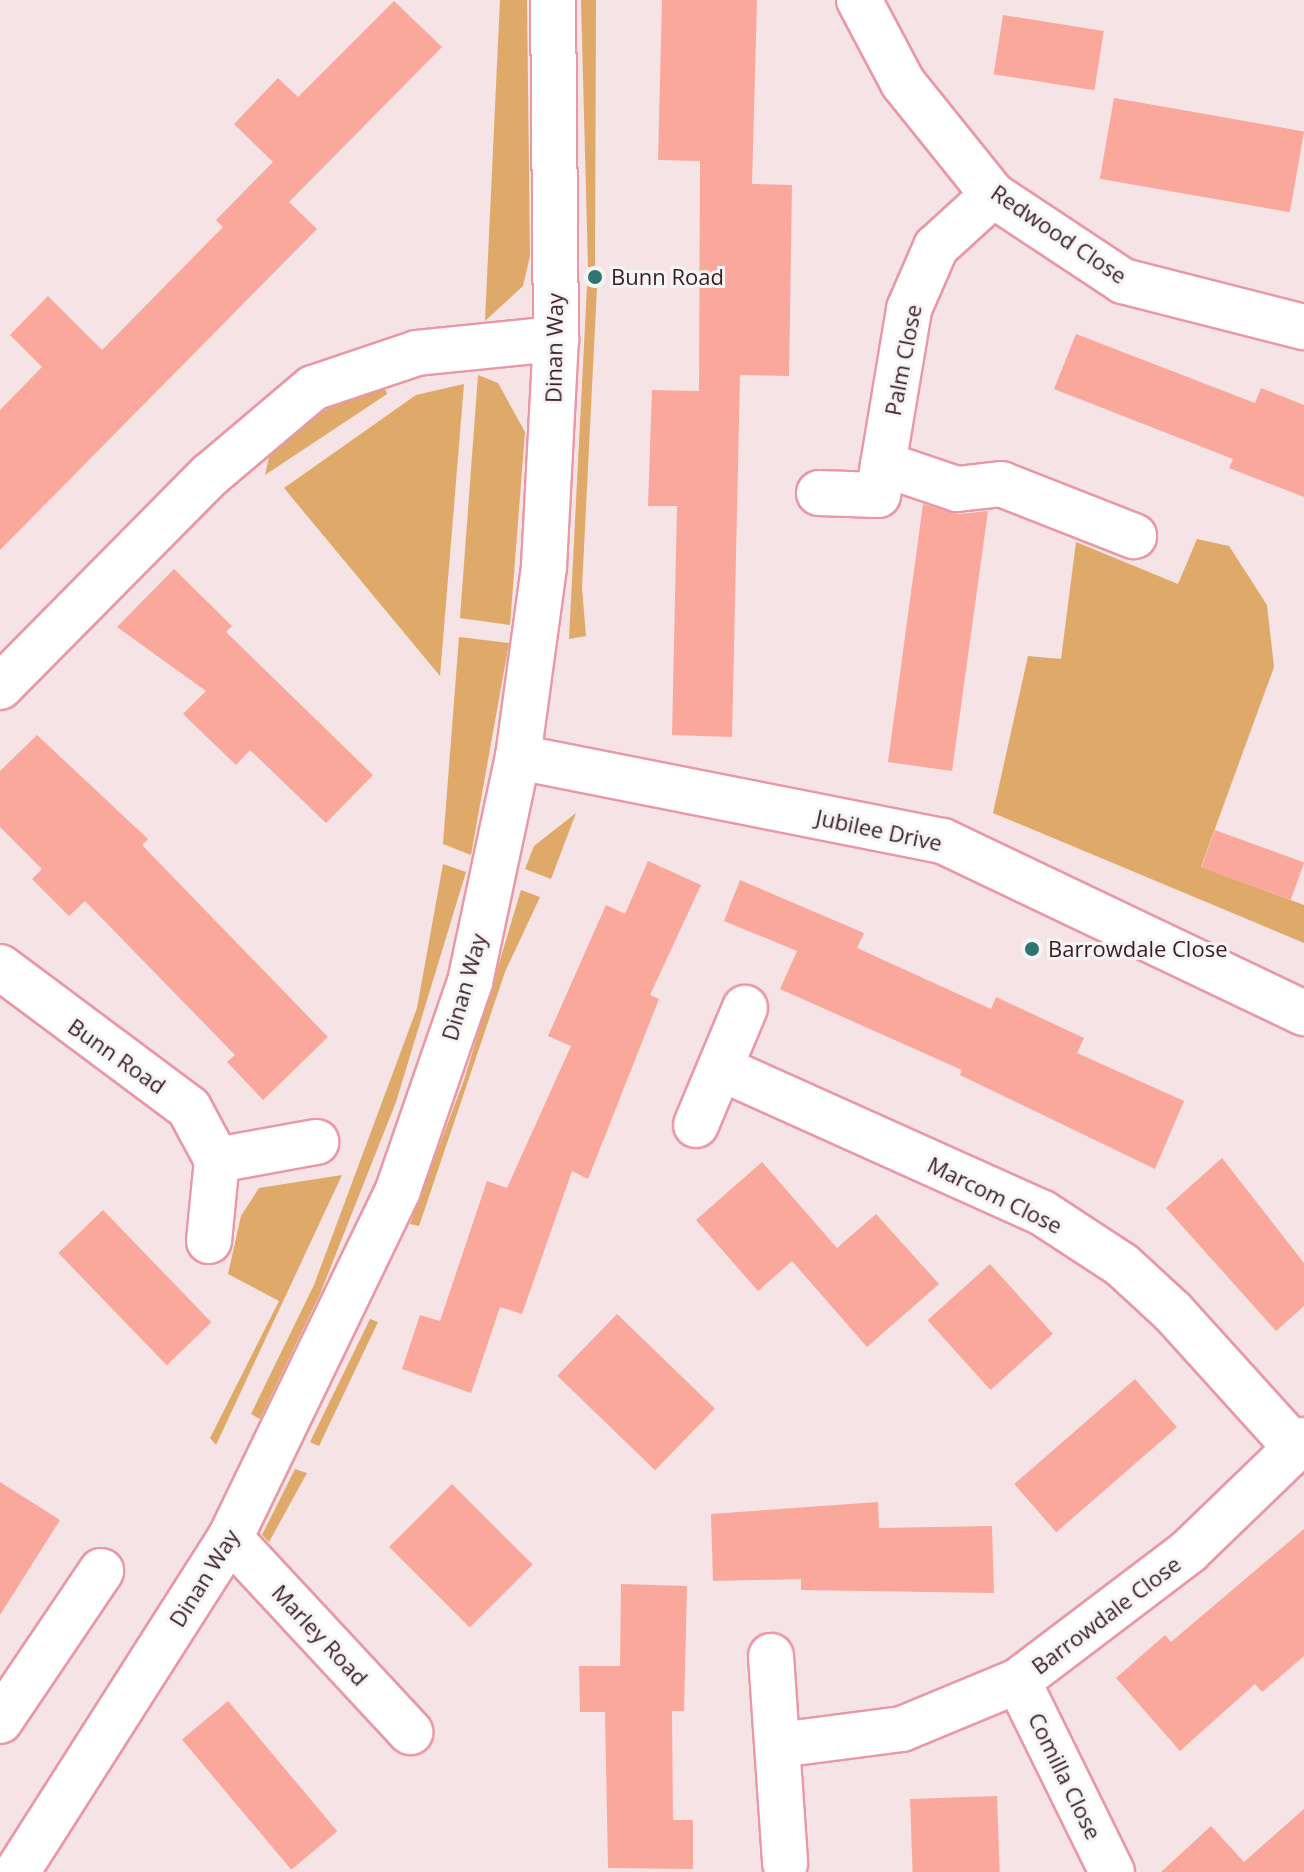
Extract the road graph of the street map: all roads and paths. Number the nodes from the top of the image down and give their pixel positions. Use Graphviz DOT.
graph roads {
  1 [pos="553,0"];
  2 [pos="859,0"];
  3 [pos="993,195"];
  4 [pos="1304,327"];
  5 [pos="556,339"];
  6 [pos="883,464"];
  7 [pos="819,493"];
  8 [pos="1134,536"];
  9 [pos="0,687"];
  10 [pos="518,757"];
  11 [pos="0,967"];
  12 [pos="745,1008"];
  13 [pos="1304,1013"];
  14 [pos="720,1068"];
  15 [pos="696,1125"];
  16 [pos="316,1142"];
  17 [pos="217,1160"];
  18 [pos="209,1241"];
  19 [pos="1300,1444"];
  20 [pos="230,1538"];
  21 [pos="101,1571"];
  22 [pos="771,1656"];
  23 [pos="1018,1681"];
  24 [pos="0,1721"];
  25 [pos="410,1732"];
  26 [pos="779,1745"];
  27 [pos="785,1864"];
  28 [pos="17,1872"];
  29 [pos="1112,1872"];
  1 -- 5 [label="street, Dinan Way"];
  2 -- 3 [label="street, Redwood Close"];
  3 -- 4 [label="street, Redwood Close"];
  3 -- 6 [label="street, Palm Close"];
  5 -- 9 [label="street"];
  5 -- 10 [label="street, Dinan Way"];
  6 -- 7 [label="street, Palm Close"];
  6 -- 8 [label="street"];
  10 -- 13 [label="street, Jubilee Drive"];
  10 -- 20 [label="street, Dinan Way"];
  11 -- 17 [label="street, Bunn Road"];
  12 -- 14 [label="street"];
  14 -- 15 [label="street"];
  14 -- 19 [label="street, Marcom Close"];
  16 -- 17 [label="street"];
  17 -- 18 [label="street"];
  19 -- 23 [label="street, Barrowdale Close"];
  20 -- 25 [label="street, Marley Road"];
  20 -- 28 [label="street, Dinan Way"];
  21 -- 24 [label="street"];
  22 -- 26 [label="street"];
  23 -- 26 [label="street, Barrowdale Close"];
  23 -- 29 [label="street, Comilla Close"];
  26 -- 27 [label="street"];
}
